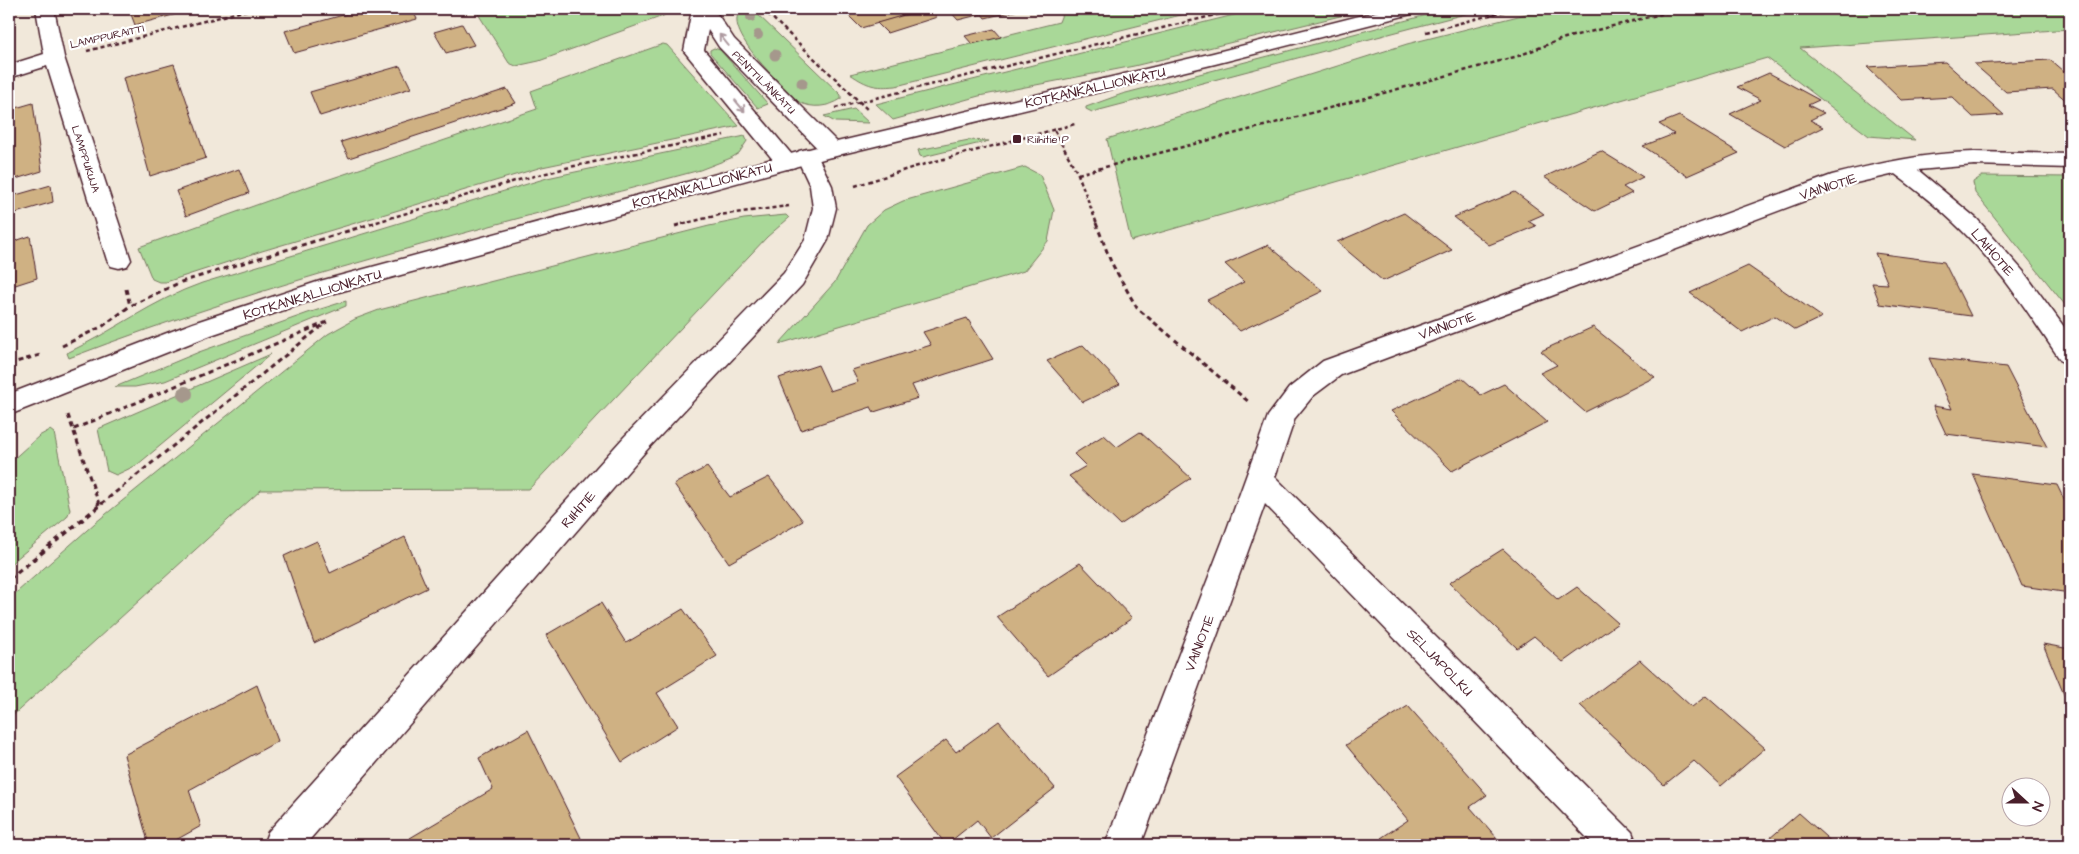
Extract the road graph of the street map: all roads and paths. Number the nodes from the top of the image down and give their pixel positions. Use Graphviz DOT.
graph roads {
  1 [pos="45,9"];
  2 [pos="250,9"];
  3 [pos="763,9"];
  4 [pos="1240,9"];
  5 [pos="1408,9"];
  6 [pos="1681,9"];
  7 [pos="701,14"];
  8 [pos="54,57"];
  9 [pos="9,72"];
  10 [pos="858,102"];
  11 [pos="833,108"];
  12 [pos="870,112"];
  13 [pos="1053,130"];
  14 [pos="727,135"];
  15 [pos="809,156"];
  16 [pos="2070,161"];
  17 [pos="1899,166"];
  18 [pos="1078,174"];
  19 [pos="786,207"];
  20 [pos="672,227"];
  21 [pos="119,260"];
  22 [pos="334,319"];
  23 [pos="325,323"];
  24 [pos="57,348"];
  25 [pos="41,354"];
  26 [pos="2070,354"];
  27 [pos="9,364"];
  28 [pos="9,405"];
  29 [pos="67,412"];
  30 [pos="1282,416"];
  31 [pos="74,429"];
  32 [pos="1260,480"];
  33 [pos="99,505"];
  34 [pos="9,579"];
  35 [pos="281,845"];
  36 [pos="1123,845"];
  37 [pos="1619,845"];
  1 -- 8 [label="street, LAMPPUKUJA"];
  2 -- 8 [label="path, LAMPPURAITTI"];
  3 -- 10 [label="path"];
  4 -- 10 [label="path"];
  5 -- 15 [label="street, KOTKANKALLIONKATU"];
  6 -- 18 [label="path"];
  15 -- 7 [label="street, PENTTILÄNKATU, one-way"];
  7 -- 15 [label="street, PENTTILÄNKATU, one-way"];
  8 -- 9 [label="street"];
  8 -- 21 [label="street, LAMPPUKUJA"];
  10 -- 11 [label="path"];
  10 -- 12 [label="path"];
  13 -- 18 [label="path"];
  14 -- 24 [label="path"];
  15 -- 28 [label="street, KOTKANKALLIONKATU"];
  15 -- 35 [label="street, RIIHITIE"];
  16 -- 17 [label="street, VAINIOTIE"];
  17 -- 26 [label="street, LAIHOTIE"];
  17 -- 30 [label="street, VAINIOTIE"];
  18 -- 30 [label="path"];
  19 -- 20 [label="path"];
  22 -- 23 [label="path"];
  23 -- 31 [label="path"];
  23 -- 33 [label="path"];
  25 -- 27 [label="path"];
  29 -- 31 [label="path"];
  30 -- 32 [label="street, VAINIOTIE"];
  31 -- 33 [label="path"];
  32 -- 36 [label="street, VAINIOTIE"];
  32 -- 37 [label="street, SELJAPOLKU"];
  33 -- 34 [label="path"];
}
